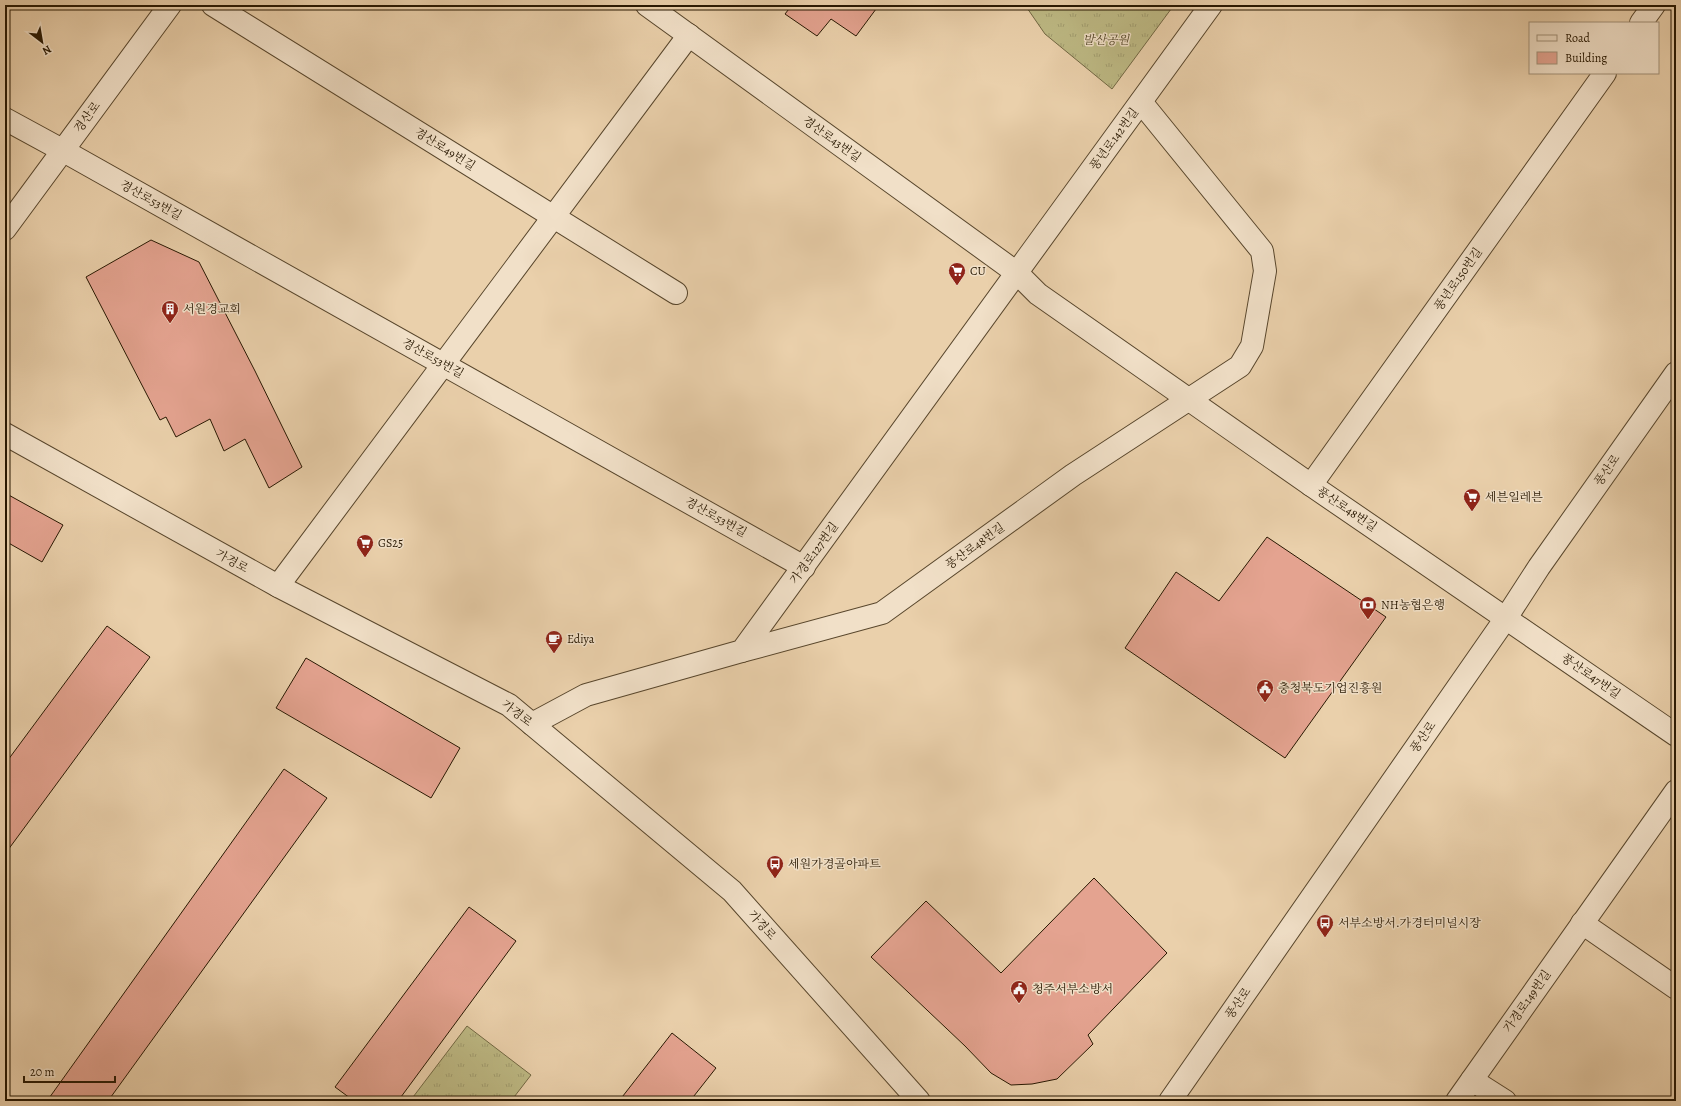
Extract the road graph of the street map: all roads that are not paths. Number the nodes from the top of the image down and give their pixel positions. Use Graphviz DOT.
graph roads {
  1 [pos="170,5"];
  2 [pos="213,5"];
  3 [pos="647,5"];
  4 [pos="1211,5"];
  5 [pos="1654,5"];
  6 [pos="1642,22"];
  7 [pos="689,35"];
  8 [pos="1604,74"];
  9 [pos="1141,102"];
  10 [pos="5,119"];
  11 [pos="62,150"];
  12 [pos="553,217"];
  13 [pos="5,229"];
  14 [pos="1017,273"];
  15 [pos="676,293"];
  16 [pos="444,364"];
  17 [pos="1676,372"];
  18 [pos="1189,399"];
  19 [pos="5,434"];
  20 [pos="1311,485"];
  21 [pos="804,567"];
  22 [pos="278,586"];
  23 [pos="1506,618"];
  24 [pos="742,652"];
  25 [pos="532,724"];
  26 [pos="1676,735"];
  27 [pos="1676,791"];
  28 [pos="1582,923"];
  29 [pos="1676,988"];
  30 [pos="1472,1080"];
  31 [pos="919,1101"];
  32 [pos="1170,1101"];
  33 [pos="1457,1101"];
  34 [pos="1505,1101"];
  1 -- 11 [label="street, 경산로"];
  2 -- 12 [label="street, 경산로49번길"];
  3 -- 7 [label="street, 경산로43번길"];
  4 -- 9 [label="street, 풍년로142번길"];
  5 -- 6 [label="street"];
  7 -- 12 [label="street"];
  7 -- 14 [label="street, 경산로43번길"];
  8 -- 20 [label="street, 풍년로150번길"];
  9 -- 14 [label="street, 풍년로142번길"];
  9 -- 18 [label="street"];
  10 -- 11 [label="street, 경산로53번길"];
  11 -- 13 [label="street, 경산로"];
  11 -- 16 [label="street, 경산로53번길"];
  12 -- 15 [label="street, 경산로49번길"];
  12 -- 16 [label="street"];
  14 -- 18 [label="street, 풍산로48번길"];
  14 -- 21 [label="street, 가경로127번길"];
  16 -- 21 [label="street, 경산로53번길"];
  16 -- 22 [label="street"];
  17 -- 23 [label="street, 풍산로"];
  18 -- 20 [label="street, 풍산로48번길"];
  18 -- 24 [label="street, 풍산로48번길"];
  19 -- 22 [label="street, 가경로"];
  20 -- 23 [label="street, 풍산로48번길"];
  21 -- 24 [label="street, 가경로127번길"];
  22 -- 25 [label="street, 가경로"];
  23 -- 26 [label="street, 풍산로47번길"];
  23 -- 32 [label="street, 풍산로"];
  24 -- 25 [label="street"];
  25 -- 31 [label="street, 가경로"];
  27 -- 28 [label="street, 가경로149번길"];
  28 -- 29 [label="street"];
  28 -- 30 [label="street, 가경로149번길"];
  30 -- 33 [label="street, 가경로149번길"];
  30 -- 34 [label="street"];
}
